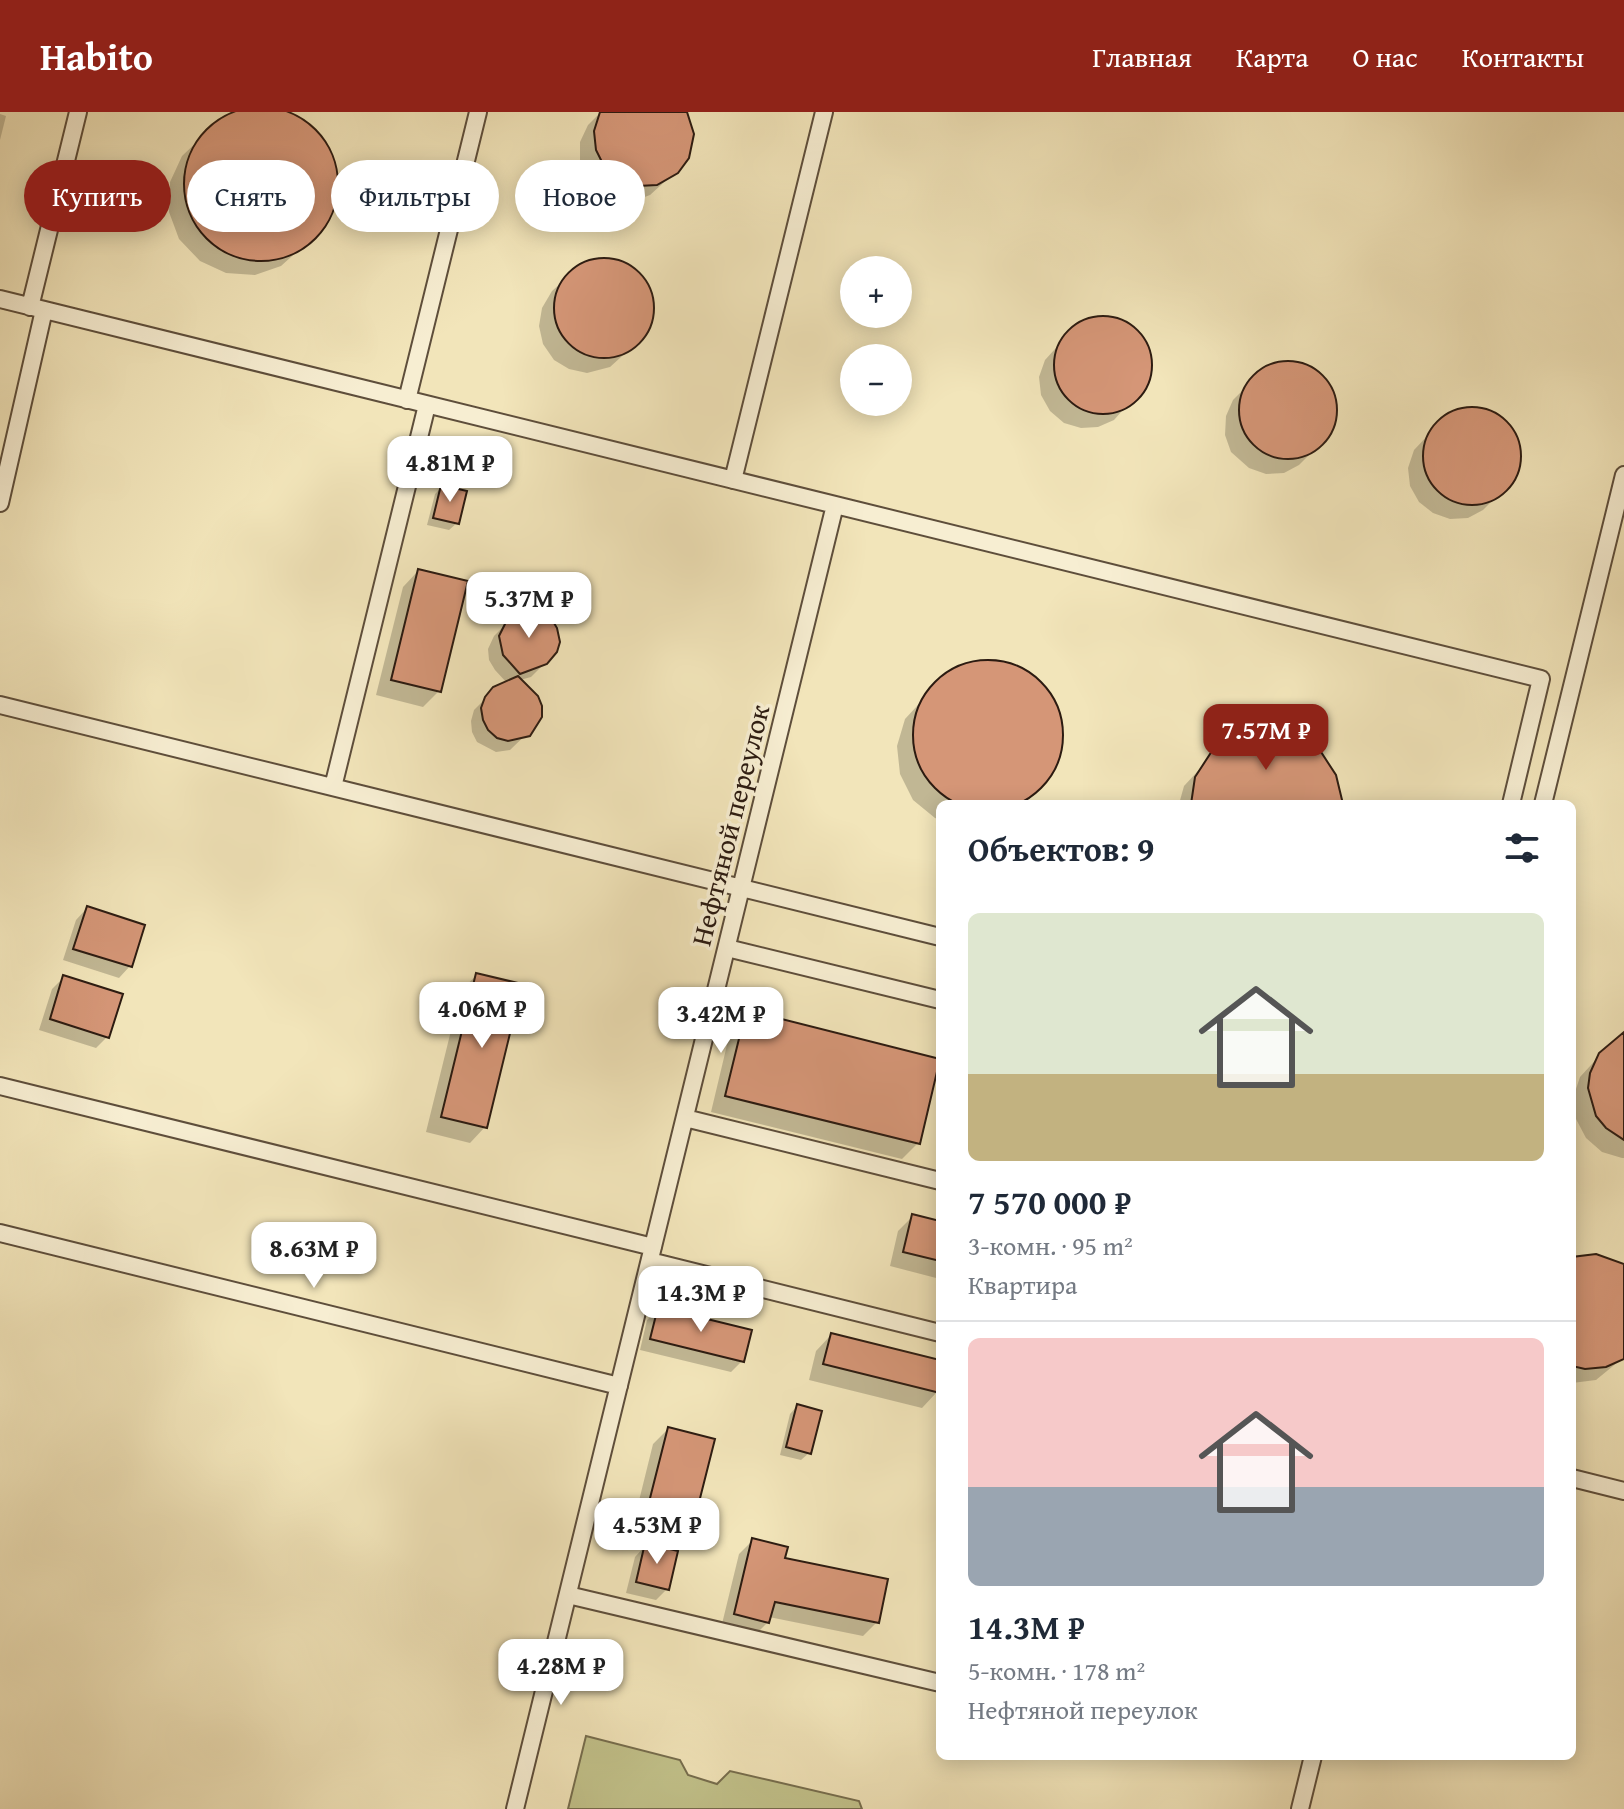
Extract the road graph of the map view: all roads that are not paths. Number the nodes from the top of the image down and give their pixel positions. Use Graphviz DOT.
graph roads {
  1 [pos="78,112"];
  2 [pos="478,112"];
  3 [pos="824,112"];
  4 [pos="0,299"];
  5 [pos="37,308"];
  6 [pos="407,400"];
  7 [pos="427,405"];
  8 [pos="1624,475"];
  9 [pos="733,480"];
  10 [pos="0,503"];
  11 [pos="835,505"];
  12 [pos="0,705"];
  13 [pos="333,787"];
  14 [pos="1512,800"];
  15 [pos="1544,800"];
  16 [pos="741,888"];
  17 [pos="936,936"];
  18 [pos="727,948"];
  19 [pos="936,999"];
  20 [pos="0,1086"];
  21 [pos="685,1118"];
  22 [pos="936,1180"];
  23 [pos="0,1233"];
  24 [pos="652,1254"];
  25 [pos="936,1332"];
  26 [pos="619,1386"];
  27 [pos="1576,1479"];
  28 [pos="1624,1491"];
  29 [pos="568,1595"];
  30 [pos="936,1682"];
  31 [pos="1312,1760"];
  32 [pos="515,1809"];
  33 [pos="1300,1809"];
  1 -- 5 [label="street"];
  2 -- 6 [label="street"];
  3 -- 9 [label="street"];
  4 -- 5 [label="street"];
  5 -- 6 [label="street"];
  5 -- 10 [label="street"];
  6 -- 7 [label="street"];
  7 -- 9 [label="street"];
  7 -- 13 [label="street"];
  8 -- 15 [label="street"];
  9 -- 11 [label="street"];
  11 -- 14 [label="street"];
  11 -- 16 [label="street, Нефтяной переулок"];
  12 -- 13 [label="street"];
  13 -- 16 [label="street"];
  16 -- 17 [label="street"];
  16 -- 18 [label="street, Нефтяной переулок"];
  18 -- 19 [label="street"];
  18 -- 21 [label="street, Нефтяной переулок"];
  20 -- 24 [label="street"];
  21 -- 22 [label="street"];
  21 -- 24 [label="street, Нефтяной переулок"];
  23 -- 26 [label="street"];
  24 -- 25 [label="street"];
  24 -- 26 [label="street, Нефтяной переулок"];
  26 -- 29 [label="street, Нефтяной переулок"];
  27 -- 28 [label="street"];
  29 -- 30 [label="street"];
  29 -- 32 [label="street, Нефтяной переулок"];
  31 -- 33 [label="street"];
}
